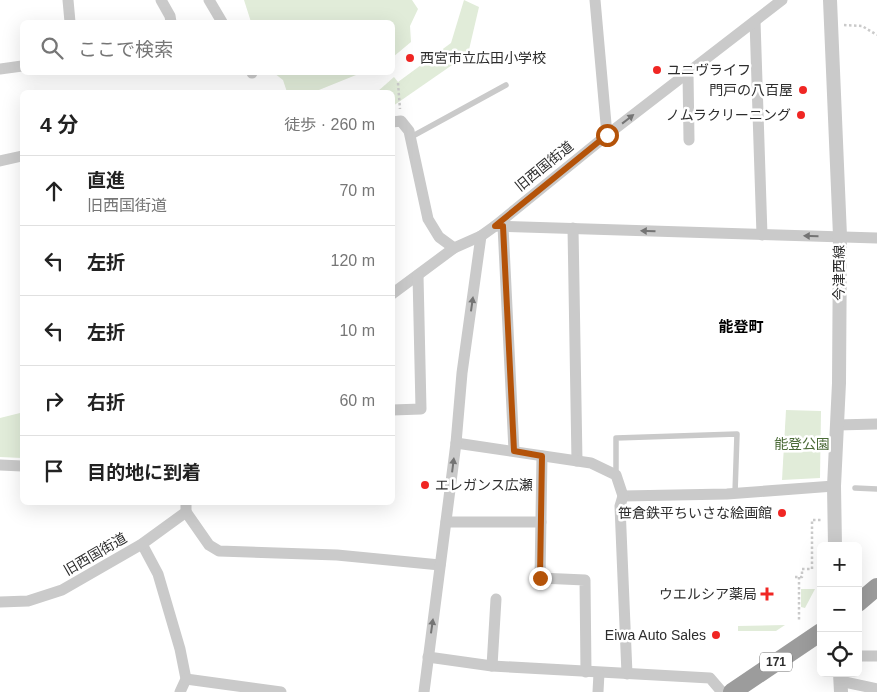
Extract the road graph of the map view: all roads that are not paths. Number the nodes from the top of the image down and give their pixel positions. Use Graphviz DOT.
graph roads {
  1 [pos="68,0"];
  2 [pos="161,0"];
  3 [pos="209,0"];
  4 [pos="595,0"];
  5 [pos="782,0"];
  6 [pos="830,0"];
  7 [pos="70,20"];
  8 [pos="171,20"];
  9 [pos="221,20"];
  10 [pos="755,21"];
  11 [pos="20,66"];
  12 [pos="0,69"];
  13 [pos="688,73"];
  14 [pos="506,85"];
  15 [pos="397,121"];
  16 [pos="607,135"];
  17 [pos="411,137"];
  18 [pos="689,140"];
  19 [pos="20,156"];
  20 [pos="0,161"];
  21 [pos="499,226"];
  22 [pos="573,228"];
  23 [pos="762,235"];
  24 [pos="481,236"];
  25 [pos="840,236"];
  26 [pos="877,238"];
  27 [pos="454,248"];
  28 [pos="418,275"];
  29 [pos="395,292"];
  30 [pos="395,410"];
  31 [pos="877,424"];
  32 [pos="837,425"];
  33 [pos="456,444"];
  34 [pos="514,451"];
  35 [pos="542,456"];
  36 [pos="577,461"];
  37 [pos="0,465"];
  38 [pos="20,466"];
  39 [pos="616,475"];
  40 [pos="834,486"];
  41 [pos="855,488"];
  42 [pos="877,489"];
  43 [pos="735,493"];
  44 [pos="623,496"];
  45 [pos="186,507"];
  46 [pos="446,522"];
  47 [pos="541,522"];
  48 [pos="836,542"];
  49 [pos="142,544"];
  50 [pos="440,566"];
  51 [pos="877,587"];
  52 [pos="496,599"];
  53 [pos="862,600"];
  54 [pos="0,602"];
  55 [pos="817,635"];
  56 [pos="862,656"];
  57 [pos="877,656"];
  58 [pos="428,657"];
  59 [pos="492,666"];
  60 [pos="586,672"];
  61 [pos="599,673"];
  62 [pos="627,674"];
  63 [pos="186,679"];
  64 [pos="841,682"];
  65 [pos="877,689"];
  66 [pos="180,692"];
  67 [pos="281,692"];
  68 [pos="424,692"];
  69 [pos="598,692"];
  70 [pos="722,692"];
  71 [pos="732,692"];
  1 -- 7 [label="street"];
  2 -- 8 [label="street"];
  3 -- 9 [label="street"];
  4 -- 16 [label="street"];
  5 -- 10 [label="street, 旧西国街道"];
  6 -- 25 [label="street, 今津西線"];
  10 -- 13 [label="street, 旧西国街道"];
  10 -- 23 [label="street"];
  11 -- 12 [label="street"];
  16 -- 13 [label="street, 旧西国街道, one-way"];
  13 -- 18 [label="street"];
  14 -- 17 [label="lane"];
  15 -- 17 [label="street"];
  16 -- 21 [label="street, 旧西国街道"];
  17 -- 27 [label="street"];
  19 -- 20 [label="street"];
  21 -- 22 [label="street"];
  21 -- 24 [label="street, 旧西国街道"];
  21 -- 34 [label="street"];
  23 -- 22 [label="street, one-way"];
  22 -- 36 [label="street"];
  25 -- 23 [label="street, one-way"];
  24 -- 27 [label="street, 旧西国街道"];
  33 -- 24 [label="street, one-way"];
  25 -- 26 [label="street"];
  25 -- 32 [label="street, 今津西線"];
  27 -- 28 [label="street, 旧西国街道"];
  28 -- 29 [label="street, 旧西国街道"];
  28 -- 30 [label="street"];
  31 -- 32 [label="street"];
  32 -- 40 [label="street, 今津西線"];
  33 -- 34 [label="street"];
  46 -- 33 [label="street, one-way"];
  34 -- 35 [label="street"];
  35 -- 36 [label="street"];
  35 -- 47 [label="street"];
  36 -- 39 [label="street"];
  37 -- 38 [label="street"];
  39 -- 43 [label="lane"];
  39 -- 44 [label="street"];
  40 -- 43 [label="street"];
  40 -- 48 [label="street, 今津西線"];
  41 -- 42 [label="lane"];
  43 -- 44 [label="street"];
  44 -- 62 [label="street"];
  45 -- 49 [label="street, 旧西国街道"];
  45 -- 50 [label="street"];
  46 -- 47 [label="street"];
  46 -- 50 [label="street"];
  47 -- 60 [label="street"];
  49 -- 54 [label="street, 旧西国街道"];
  49 -- 63 [label="street"];
  58 -- 50 [label="street, one-way"];
  51 -- 53 [label="highway"];
  52 -- 59 [label="street"];
  55 -- 71 [label="highway, 171"];
  56 -- 57 [label="street"];
  58 -- 59 [label="street"];
  58 -- 68 [label="street"];
  59 -- 60 [label="street"];
  60 -- 61 [label="street"];
  61 -- 62 [label="street"];
  61 -- 69 [label="street"];
  62 -- 70 [label="street"];
  63 -- 66 [label="street"];
  63 -- 67 [label="street"];
  64 -- 65 [label="street"];
}
